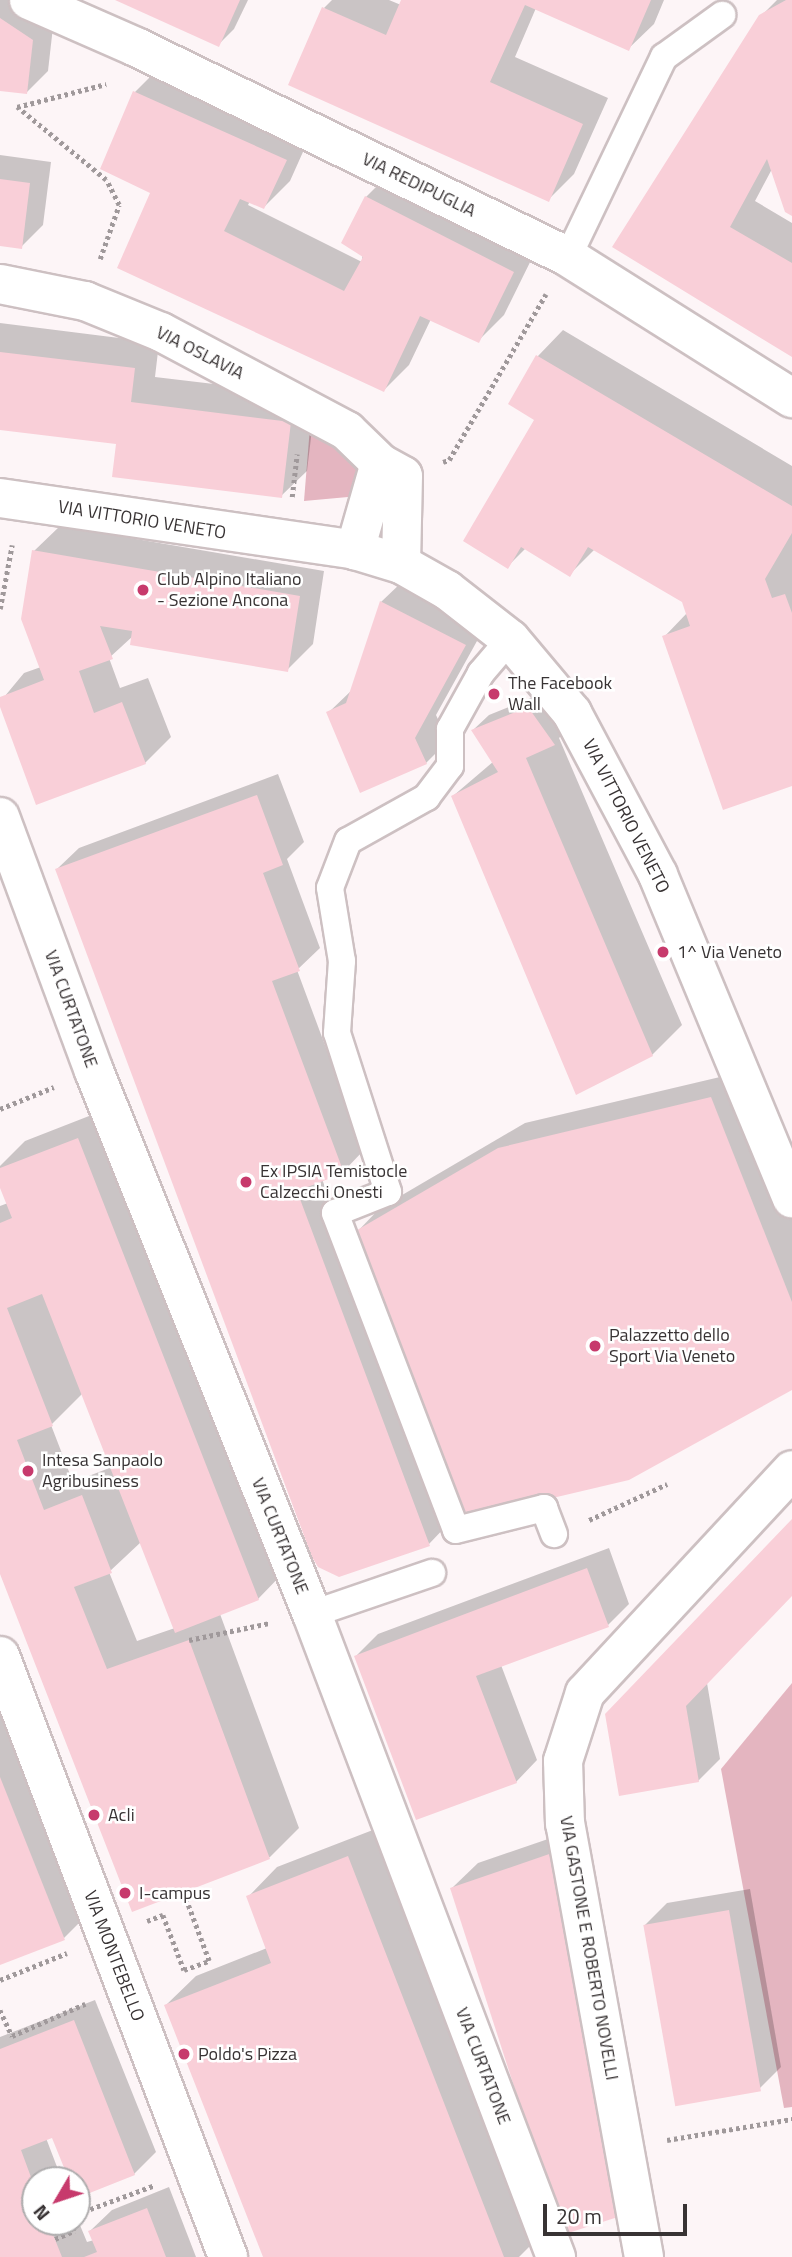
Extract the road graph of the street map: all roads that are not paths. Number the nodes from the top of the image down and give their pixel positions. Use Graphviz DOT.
graph roads {
  1 [pos="29,0"];
  2 [pos="722,15"];
  3 [pos="568,257"];
  4 [pos="0,284"];
  5 [pos="792,398"];
  6 [pos="392,470"];
  7 [pos="10,500"];
  8 [pos="355,550"];
  9 [pos="401,564"];
  10 [pos="510,639"];
  11 [pos="0,817"];
  12 [pos="792,1198"];
  13 [pos="792,1470"];
  14 [pos="554,1534"];
  15 [pos="432,1573"];
  16 [pos="312,1614"];
  17 [pos="0,1656"];
  18 [pos="228,2257"];
  19 [pos="555,2257"];
  20 [pos="644,2257"];
  1 -- 3 [label="street, VIA REDIPUGLIA"];
  2 -- 3 [label="lane"];
  3 -- 5 [label="street, VIA REDIPUGLIA"];
  4 -- 6 [label="street, VIA OSLAVIA"];
  6 -- 8 [label="street"];
  6 -- 9 [label="street"];
  7 -- 8 [label="street, VIA VITTORIO VENETO"];
  8 -- 9 [label="street, VIA VITTORIO VENETO"];
  9 -- 10 [label="street, VIA VITTORIO VENETO"];
  10 -- 12 [label="street, VIA VITTORIO VENETO"];
  10 -- 14 [label="lane"];
  11 -- 16 [label="street, VIA CURTATONE"];
  13 -- 20 [label="street, VIA GASTONE E ROBERTO NOVELLI"];
  15 -- 16 [label="lane"];
  16 -- 19 [label="street, VIA CURTATONE"];
  17 -- 18 [label="street, VIA MONTEBELLO"];
}
